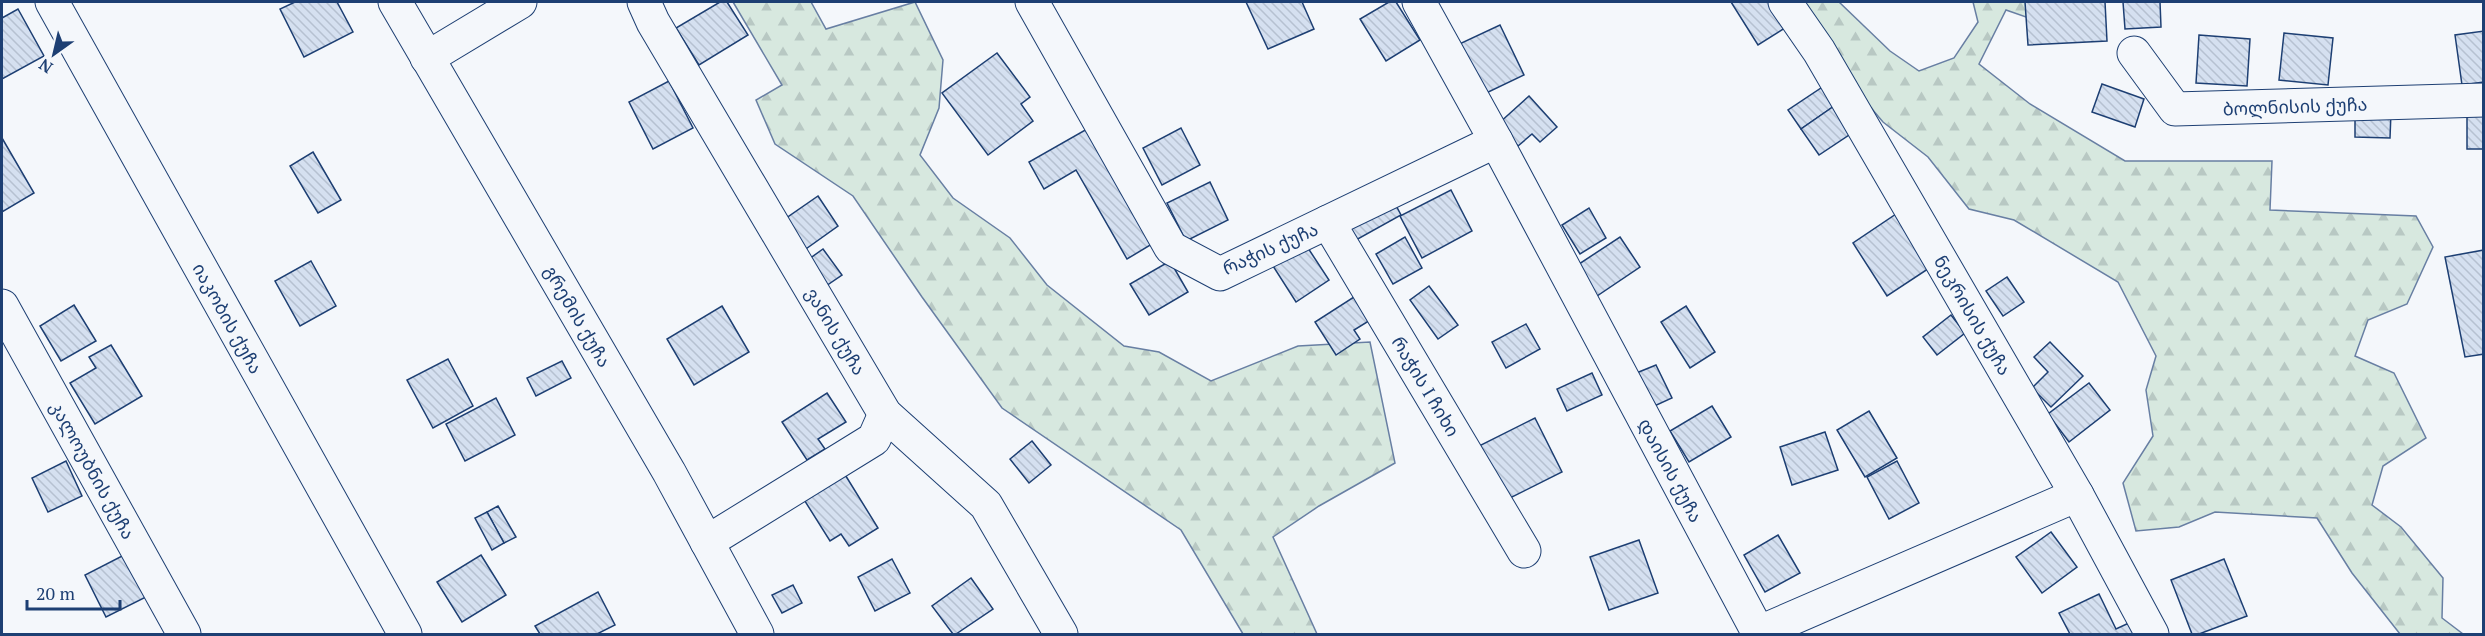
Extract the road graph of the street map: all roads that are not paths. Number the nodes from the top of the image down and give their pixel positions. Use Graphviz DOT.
graph roads {
  1 [pos="52,2"];
  2 [pos="395,2"];
  3 [pos="520,2"];
  4 [pos="644,2"];
  5 [pos="1032,2"];
  6 [pos="1419,2"];
  7 [pos="1785,2"];
  8 [pos="2134,54"];
  9 [pos="427,58"];
  10 [pos="2484,100"];
  11 [pos="1496,141"];
  12 [pos="1328,222"];
  13 [pos="2,306"];
  14 [pos="885,414"];
  15 [pos="2077,495"];
  16 [pos="707,542"];
  17 [pos="1524,551"];
  18 [pos="184,634"];
  19 [pos="405,634"];
  20 [pos="757,634"];
  21 [pos="1061,634"];
  22 [pos="1759,634"];
  23 [pos="2152,634"];
  1 -- 19 [label="street, იაკობის ქუჩა"];
  2 -- 9 [label="street, გრემის ქუჩა"];
  3 -- 9 [label="street"];
  4 -- 14 [label="street, ვანის ქუჩა"];
  5 -- 12 [label="street, რაჭის ქუჩა"];
  6 -- 11 [label="street, დაისის ქუჩა"];
  7 -- 15 [label="street, ნეკრისის ქუჩა"];
  8 -- 10 [label="street, ბოლნისის ქუჩა"];
  9 -- 16 [label="street, გრემის ქუჩა"];
  11 -- 12 [label="street, რაჭის ქუჩა"];
  11 -- 22 [label="street, დაისის ქუჩა"];
  12 -- 17 [label="street, რაჭის I ჩიხი"];
  13 -- 18 [label="street, კალოუბნის ქუჩა"];
  14 -- 16 [label="street"];
  14 -- 21 [label="street, ვანის ქუჩა"];
  15 -- 22 [label="street, დაისის ქუჩა"];
  15 -- 23 [label="street, ნეკრისის ქუჩა"];
  16 -- 20 [label="street, გრემის ქუჩა"];
}
